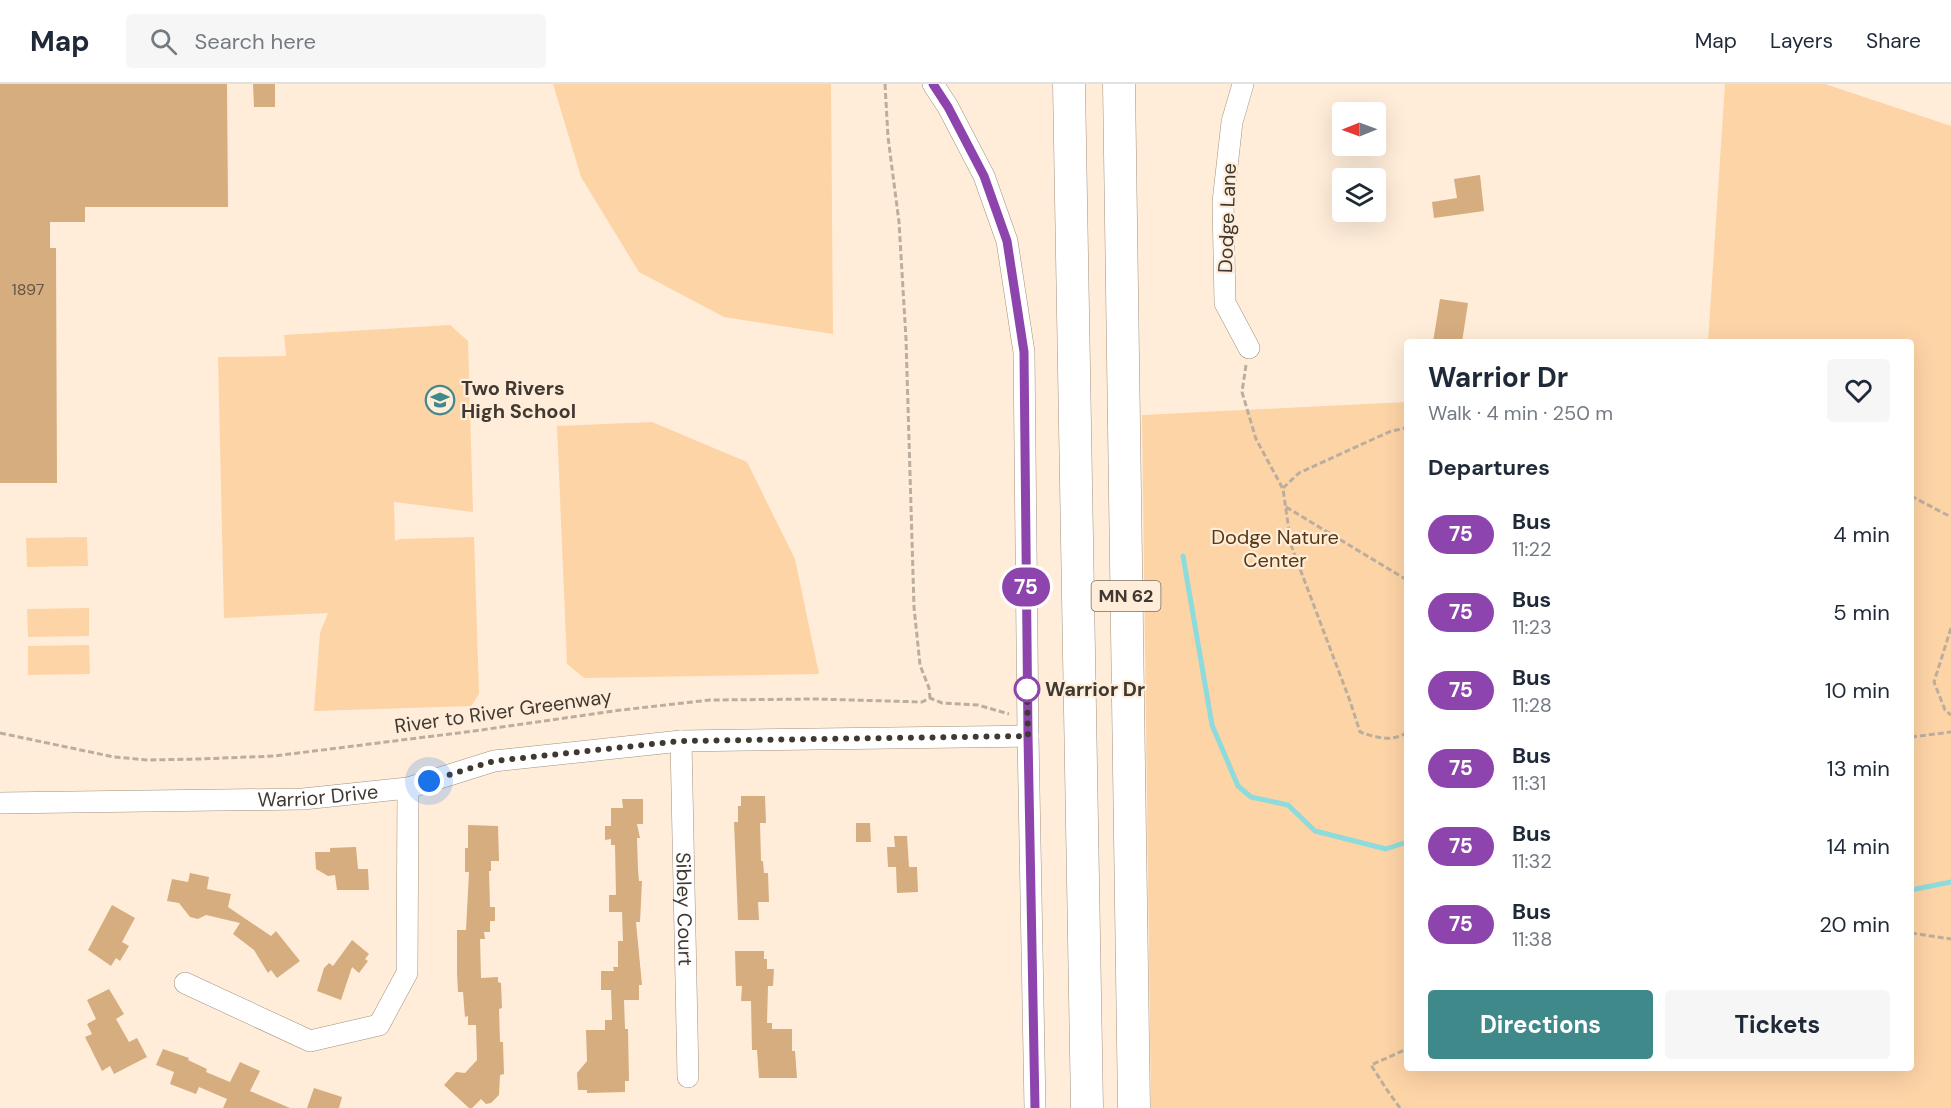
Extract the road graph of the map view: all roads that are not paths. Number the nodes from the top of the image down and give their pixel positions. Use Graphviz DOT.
graph roads {
  1 [pos="933,84"];
  2 [pos="1069,84"];
  3 [pos="1119,84"];
  4 [pos="1243,84"];
  5 [pos="1249,348"];
  6 [pos="1028,736"];
  7 [pos="681,741"];
  8 [pos="408,788"];
  9 [pos="0,803"];
  10 [pos="185,983"];
  11 [pos="688,1077"];
  12 [pos="1035,1108"];
  13 [pos="1087,1108"];
  14 [pos="1134,1108"];
  1 -- 6 [label="street"];
  2 -- 13 [label="highway, MN 62"];
  3 -- 14 [label="highway, MN 62"];
  4 -- 5 [label="street, Dodge Lane"];
  6 -- 7 [label="street, Warrior Drive"];
  6 -- 12 [label="street"];
  7 -- 8 [label="street, Warrior Drive"];
  7 -- 11 [label="street, Sibley Court"];
  8 -- 9 [label="street, Warrior Drive"];
  8 -- 10 [label="street"];
}
